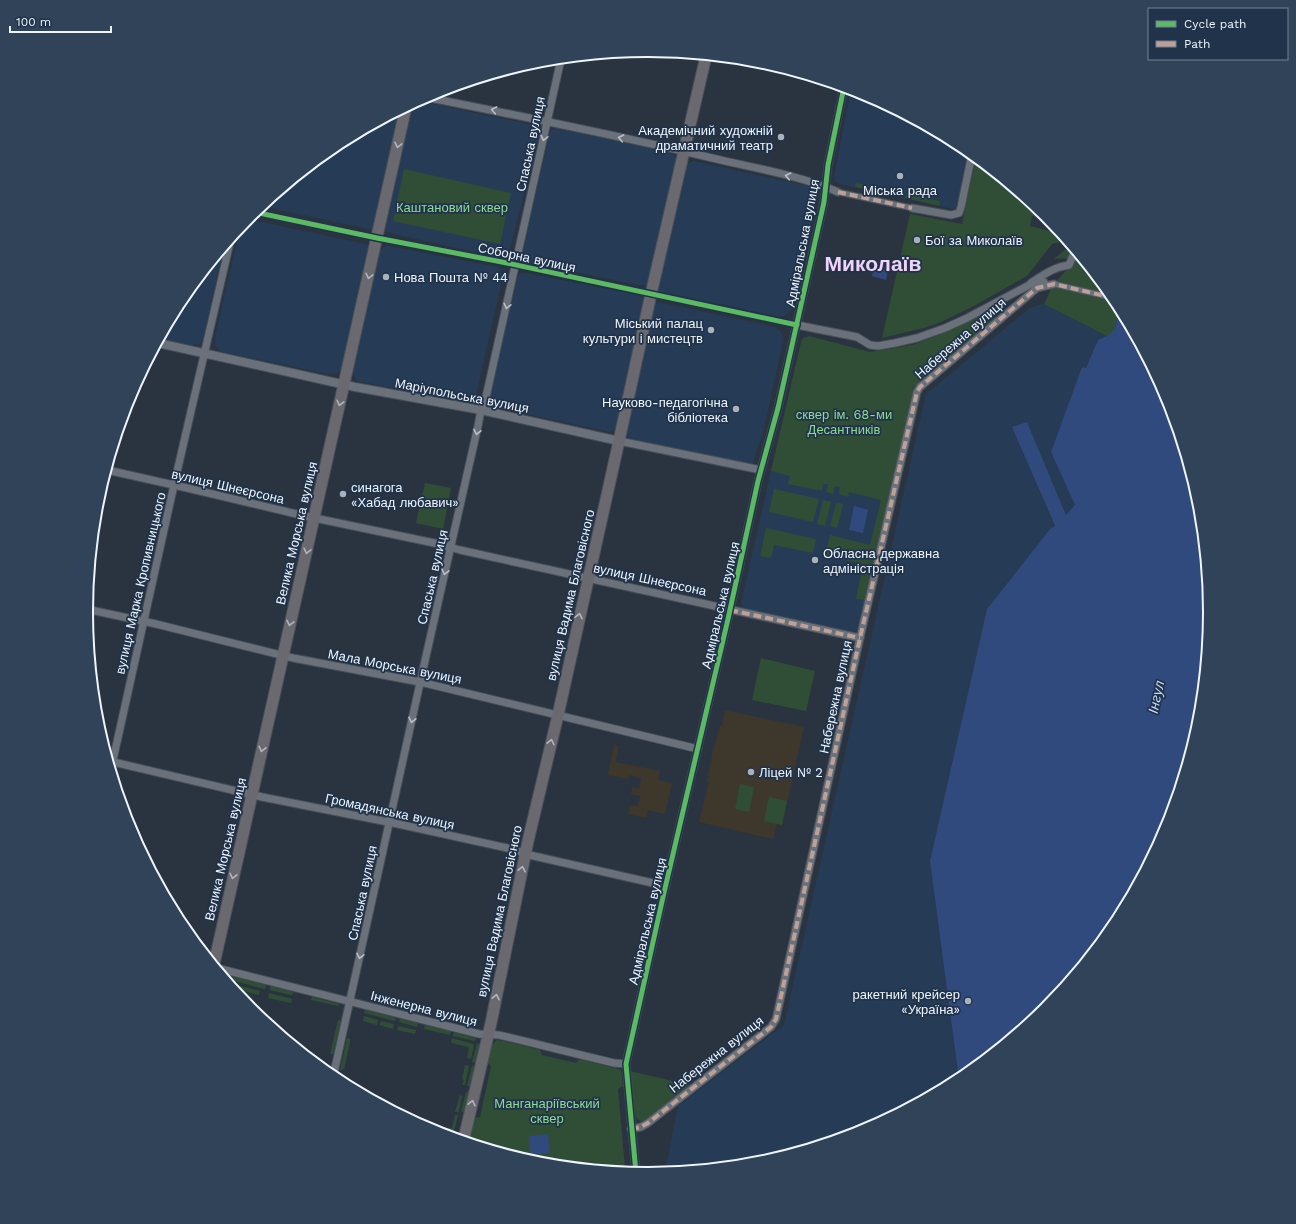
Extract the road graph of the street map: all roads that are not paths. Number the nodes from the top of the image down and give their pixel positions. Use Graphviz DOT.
graph roads {
  1 [pos="705,60"];
  2 [pos="560,65"];
  3 [pos="843,92"];
  4 [pos="436,99"];
  5 [pos="405,113"];
  6 [pos="548,121"];
  7 [pos="684,152"];
  8 [pos="971,161"];
  9 [pos="826,187"];
  10 [pos="838,192"];
  11 [pos="912,208"];
  12 [pos="262,214"];
  13 [pos="377,238"];
  14 [pos="229,249"];
  15 [pos="1073,256"];
  16 [pos="516,265"];
  17 [pos="1031,284"];
  18 [pos="1054,284"];
  19 [pos="651,294"];
  20 [pos="1103,295"];
  21 [pos="796,325"];
  22 [pos="162,344"];
  23 [pos="205,354"];
  24 [pos="344,384"];
  25 [pos="481,410"];
  26 [pos="619,441"];
  27 [pos="761,470"];
  28 [pos="111,471"];
  29 [pos="174,485"];
  30 [pos="314,518"];
  31 [pos="451,547"];
  32 [pos="588,578"];
  33 [pos="730,610"];
  34 [pos="93,611"];
  35 [pos="144,622"];
  36 [pos="860,638"];
  37 [pos="283,656"];
  38 [pos="420,682"];
  39 [pos="558,715"];
  40 [pos="698,749"];
  41 [pos="112,758"];
  42 [pos="115,765"];
  43 [pos="252,794"];
  44 [pos="389,822"];
  45 [pos="525,854"];
  46 [pos="666,886"];
  47 [pos="215,959"];
  48 [pos="224,970"];
  49 [pos="350,1002"];
  50 [pos="488,1035"];
  51 [pos="626,1064"];
  52 [pos="335,1069"];
  53 [pos="631,1129"];
  54 [pos="464,1136"];
  55 [pos="635,1167"];
  1 -- 7 [label="main road, вулиця Вадима Благовісного"];
  2 -- 6 [label="street, Спаська вулиця"];
  3 -- 9 [label="street, Адміральська вулиця"];
  6 -- 4 [label="street, one-way"];
  5 -- 13 [label="main road, Велика Морська вулиця, one-way"];
  7 -- 6 [label="street, one-way"];
  6 -- 16 [label="street, Спаська вулиця, one-way"];
  9 -- 7 [label="street, one-way"];
  7 -- 19 [label="main road, вулиця Вадима Благовісного"];
  8 -- 11 [label="street"];
  9 -- 10 [label="street"];
  9 -- 21 [label="street, Адміральська вулиця"];
  10 -- 11 [label="street"];
  12 -- 13 [label="street, Соборна вулиця"];
  13 -- 16 [label="street, Соборна вулиця"];
  13 -- 24 [label="main road, Велика Морська вулиця, one-way"];
  14 -- 23 [label="street, вулиця Марка Кропивницького"];
  15 -- 17 [label="street"];
  16 -- 19 [label="street, Соборна вулиця"];
  16 -- 25 [label="street, Спаська вулиця, one-way"];
  17 -- 18 [label="street"];
  17 -- 21 [label="street"];
  18 -- 20 [label="street, Набережна вулиця"];
  18 -- 36 [label="street, Набережна вулиця"];
  19 -- 21 [label="street, Соборна вулиця"];
  19 -- 26 [label="main road, вулиця Вадима Благовісного"];
  21 -- 27 [label="street, Адміральська вулиця"];
  22 -- 23 [label="street, Маріупольська вулиця"];
  23 -- 24 [label="street, Маріупольська вулиця"];
  23 -- 29 [label="street, вулиця Марка Кропивницького"];
  24 -- 25 [label="street, Маріупольська вулиця"];
  24 -- 30 [label="main road, Велика Морська вулиця, one-way"];
  25 -- 26 [label="street, Маріупольська вулиця"];
  25 -- 31 [label="street, Спаська вулиця, one-way"];
  26 -- 27 [label="street, Маріупольська вулиця"];
  26 -- 32 [label="main road, вулиця Вадима Благовісного"];
  27 -- 33 [label="street, Адміральська вулиця"];
  28 -- 29 [label="street, вулиця Шнеєрсона"];
  29 -- 30 [label="street, вулиця Шнеєрсона"];
  29 -- 35 [label="street, вулиця Марка Кропивницького"];
  30 -- 31 [label="street, вулиця Шнеєрсона"];
  30 -- 37 [label="main road, Велика Морська вулиця, one-way"];
  31 -- 32 [label="street, вулиця Шнеєрсона"];
  31 -- 38 [label="street, Спаська вулиця, one-way"];
  32 -- 33 [label="street, вулиця Шнеєрсона"];
  39 -- 32 [label="main road, вулиця Вадима Благовісного, one-way"];
  33 -- 36 [label="street, вулиця Шнеєрсона"];
  33 -- 40 [label="street, Адміральська вулиця"];
  34 -- 35 [label="street, Мала Морська вулиця"];
  35 -- 37 [label="street, Мала Морська вулиця"];
  35 -- 41 [label="street, вулиця Марка Кропивницького"];
  36 -- 53 [label="street, Набережна вулиця"];
  37 -- 38 [label="street, Мала Морська вулиця"];
  37 -- 43 [label="main road, Велика Морська вулиця, one-way"];
  38 -- 39 [label="street, Мала Морська вулиця"];
  38 -- 44 [label="street, Спаська вулиця, one-way"];
  39 -- 40 [label="street, Мала Морська вулиця"];
  45 -- 39 [label="main road, вулиця Вадима Благовісного, one-way"];
  40 -- 46 [label="street, Адміральська вулиця"];
  42 -- 43 [label="street, Громадянська вулиця"];
  43 -- 44 [label="street, Громадянська вулиця"];
  43 -- 47 [label="main road, Велика Морська вулиця, one-way"];
  44 -- 45 [label="street, Громадянська вулиця"];
  44 -- 49 [label="street, Спаська вулиця, one-way"];
  45 -- 46 [label="street, Громадянська вулиця"];
  50 -- 45 [label="main road, вулиця Вадима Благовісного, one-way"];
  46 -- 51 [label="street, Адміральська вулиця"];
  48 -- 49 [label="street, Інженерна вулиця"];
  49 -- 50 [label="street, Інженерна вулиця"];
  49 -- 52 [label="street, Спаська вулиця"];
  50 -- 51 [label="street, Інженерна вулиця"];
  54 -- 50 [label="main road, вулиця Вадима Благовісного, one-way"];
  51 -- 53 [label="street, Адміральська вулиця"];
  53 -- 55 [label="street"];
}
